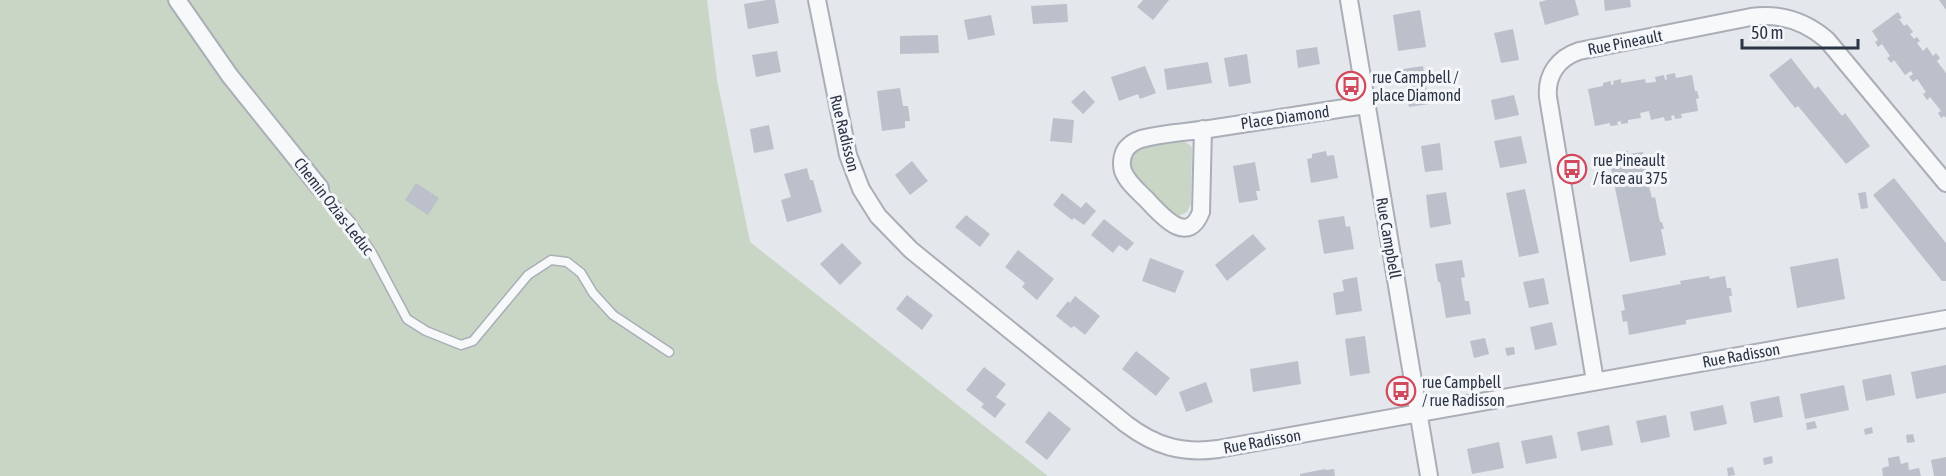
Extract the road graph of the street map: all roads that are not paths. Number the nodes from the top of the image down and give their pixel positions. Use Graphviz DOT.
graph roads {
  1 [pos="177,0"];
  2 [pos="817,0"];
  3 [pos="1348,0"];
  4 [pos="1366,105"];
  5 [pos="1203,129"];
  6 [pos="1946,183"];
  7 [pos="320,188"];
  8 [pos="1946,319"];
  9 [pos="669,352"];
  10 [pos="1595,381"];
  11 [pos="1419,412"];
  12 [pos="1429,476"];
  1 -- 7 [label="street, Chemin Ozias-Leduc"];
  2 -- 11 [label="street, Rue Radisson"];
  3 -- 4 [label="street, Rue Campbell"];
  4 -- 5 [label="street, Place Diamond"];
  4 -- 11 [label="street, Rue Campbell"];
  5 -- 5 [label="street, Place Diamond"];
  6 -- 10 [label="street, Rue Pineault"];
  7 -- 9 [label="lane, Chemin Ozias-Leduc"];
  8 -- 10 [label="street, Rue Radisson"];
  10 -- 11 [label="street, Rue Radisson"];
  11 -- 12 [label="street, Rue Campbell"];
}
